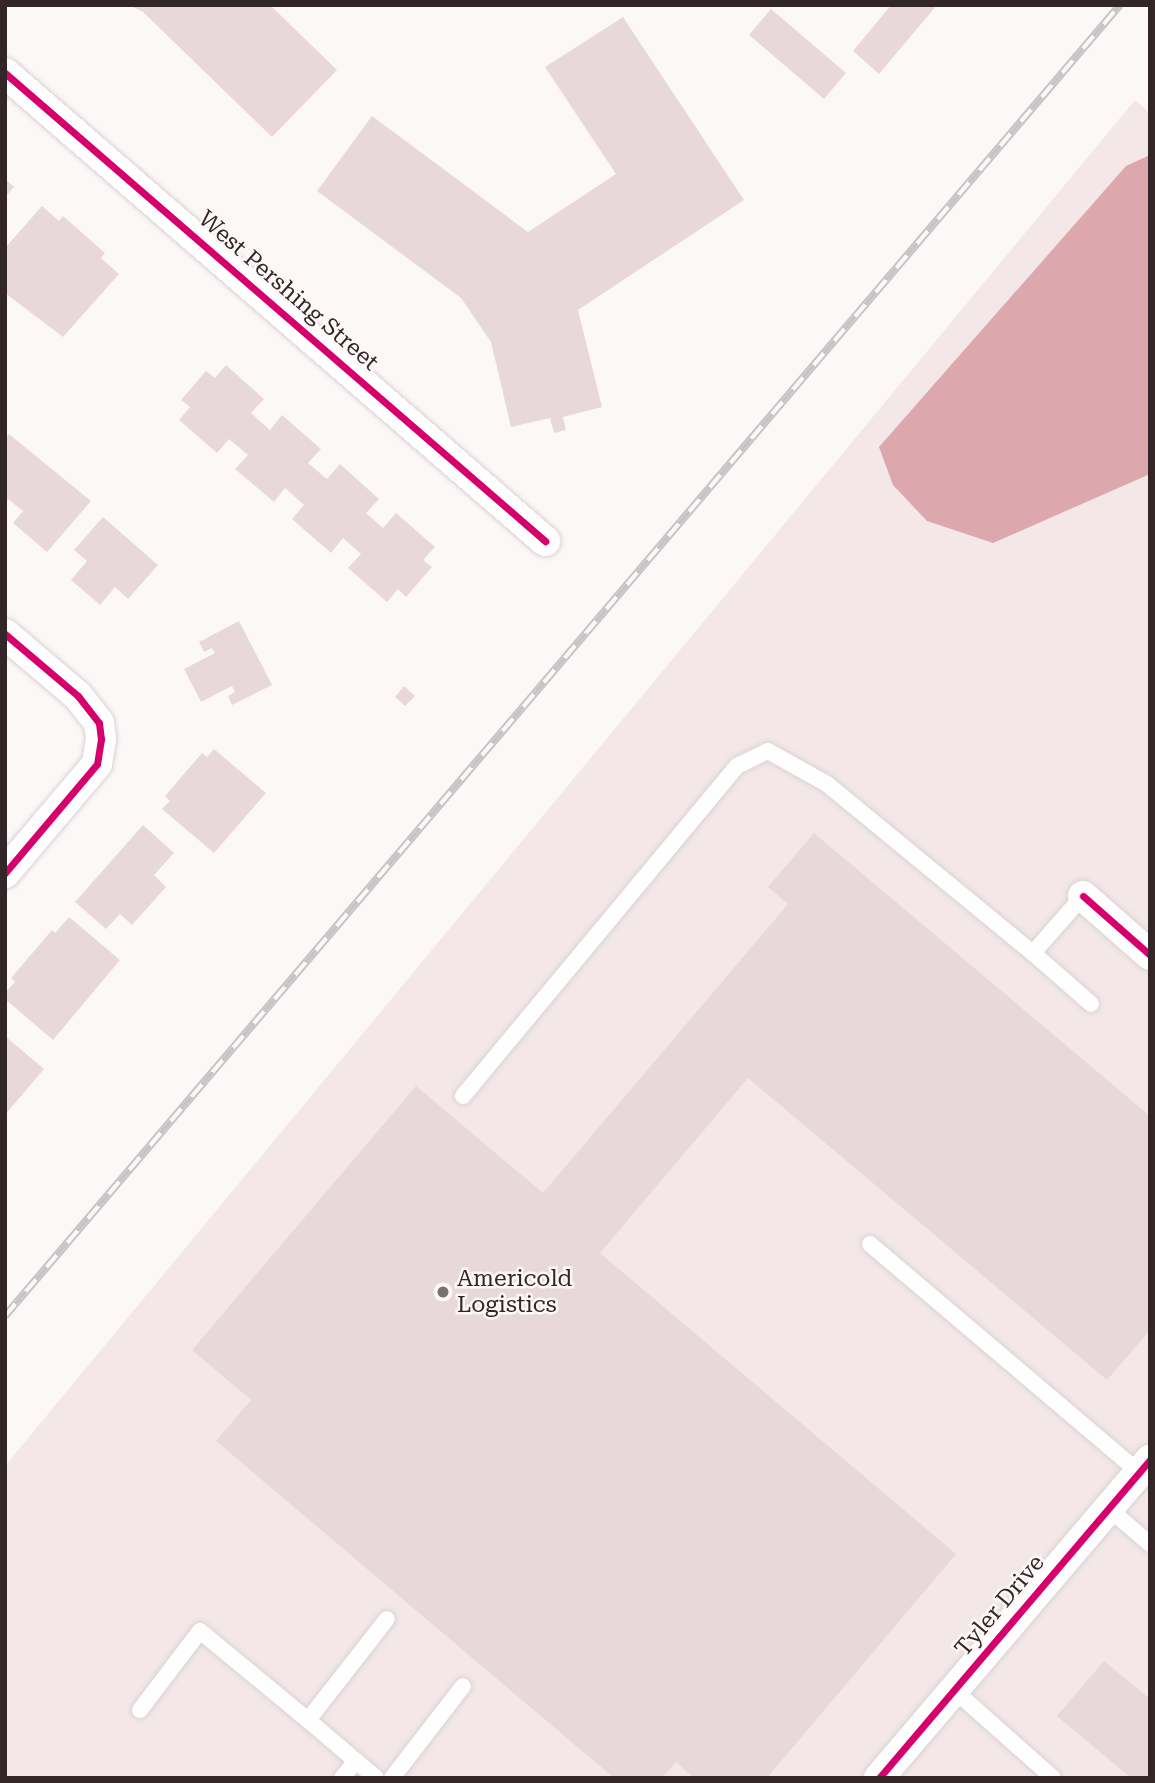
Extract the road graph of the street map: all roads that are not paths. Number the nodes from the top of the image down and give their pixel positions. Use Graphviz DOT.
graph roads {
  1 [pos="5,73"];
  2 [pos="545,541"];
  3 [pos="5,634"];
  4 [pos="5,873"];
  5 [pos="1083,896"];
  6 [pos="1033,953"];
  7 [pos="1150,954"];
  8 [pos="1091,1004"];
  9 [pos="463,1096"];
  10 [pos="870,1244"];
  11 [pos="1144,1466"];
  12 [pos="1108,1508"];
  13 [pos="1150,1544"];
  14 [pos="387,1619"];
  15 [pos="463,1686"];
  16 [pos="954,1690"];
  17 [pos="140,1710"];
  18 [pos="307,1720"];
  19 [pos="356,1761"];
  20 [pos="342,1778"];
  21 [pos="376,1778"];
  22 [pos="392,1778"];
  23 [pos="879,1778"];
  24 [pos="1053,1778"];
  1 -- 2 [label="street, West Pershing Street"];
  3 -- 4 [label="street"];
  5 -- 6 [label="lane"];
  5 -- 7 [label="street"];
  6 -- 8 [label="lane"];
  6 -- 9 [label="lane"];
  10 -- 11 [label="lane"];
  11 -- 12 [label="street, Tyler Drive"];
  12 -- 13 [label="lane"];
  12 -- 16 [label="street, Tyler Drive"];
  14 -- 18 [label="lane"];
  15 -- 22 [label="lane"];
  16 -- 23 [label="street, Tyler Drive"];
  16 -- 24 [label="lane"];
  17 -- 18 [label="lane"];
  18 -- 19 [label="lane"];
  19 -- 20 [label="lane"];
  19 -- 21 [label="lane"];
}
